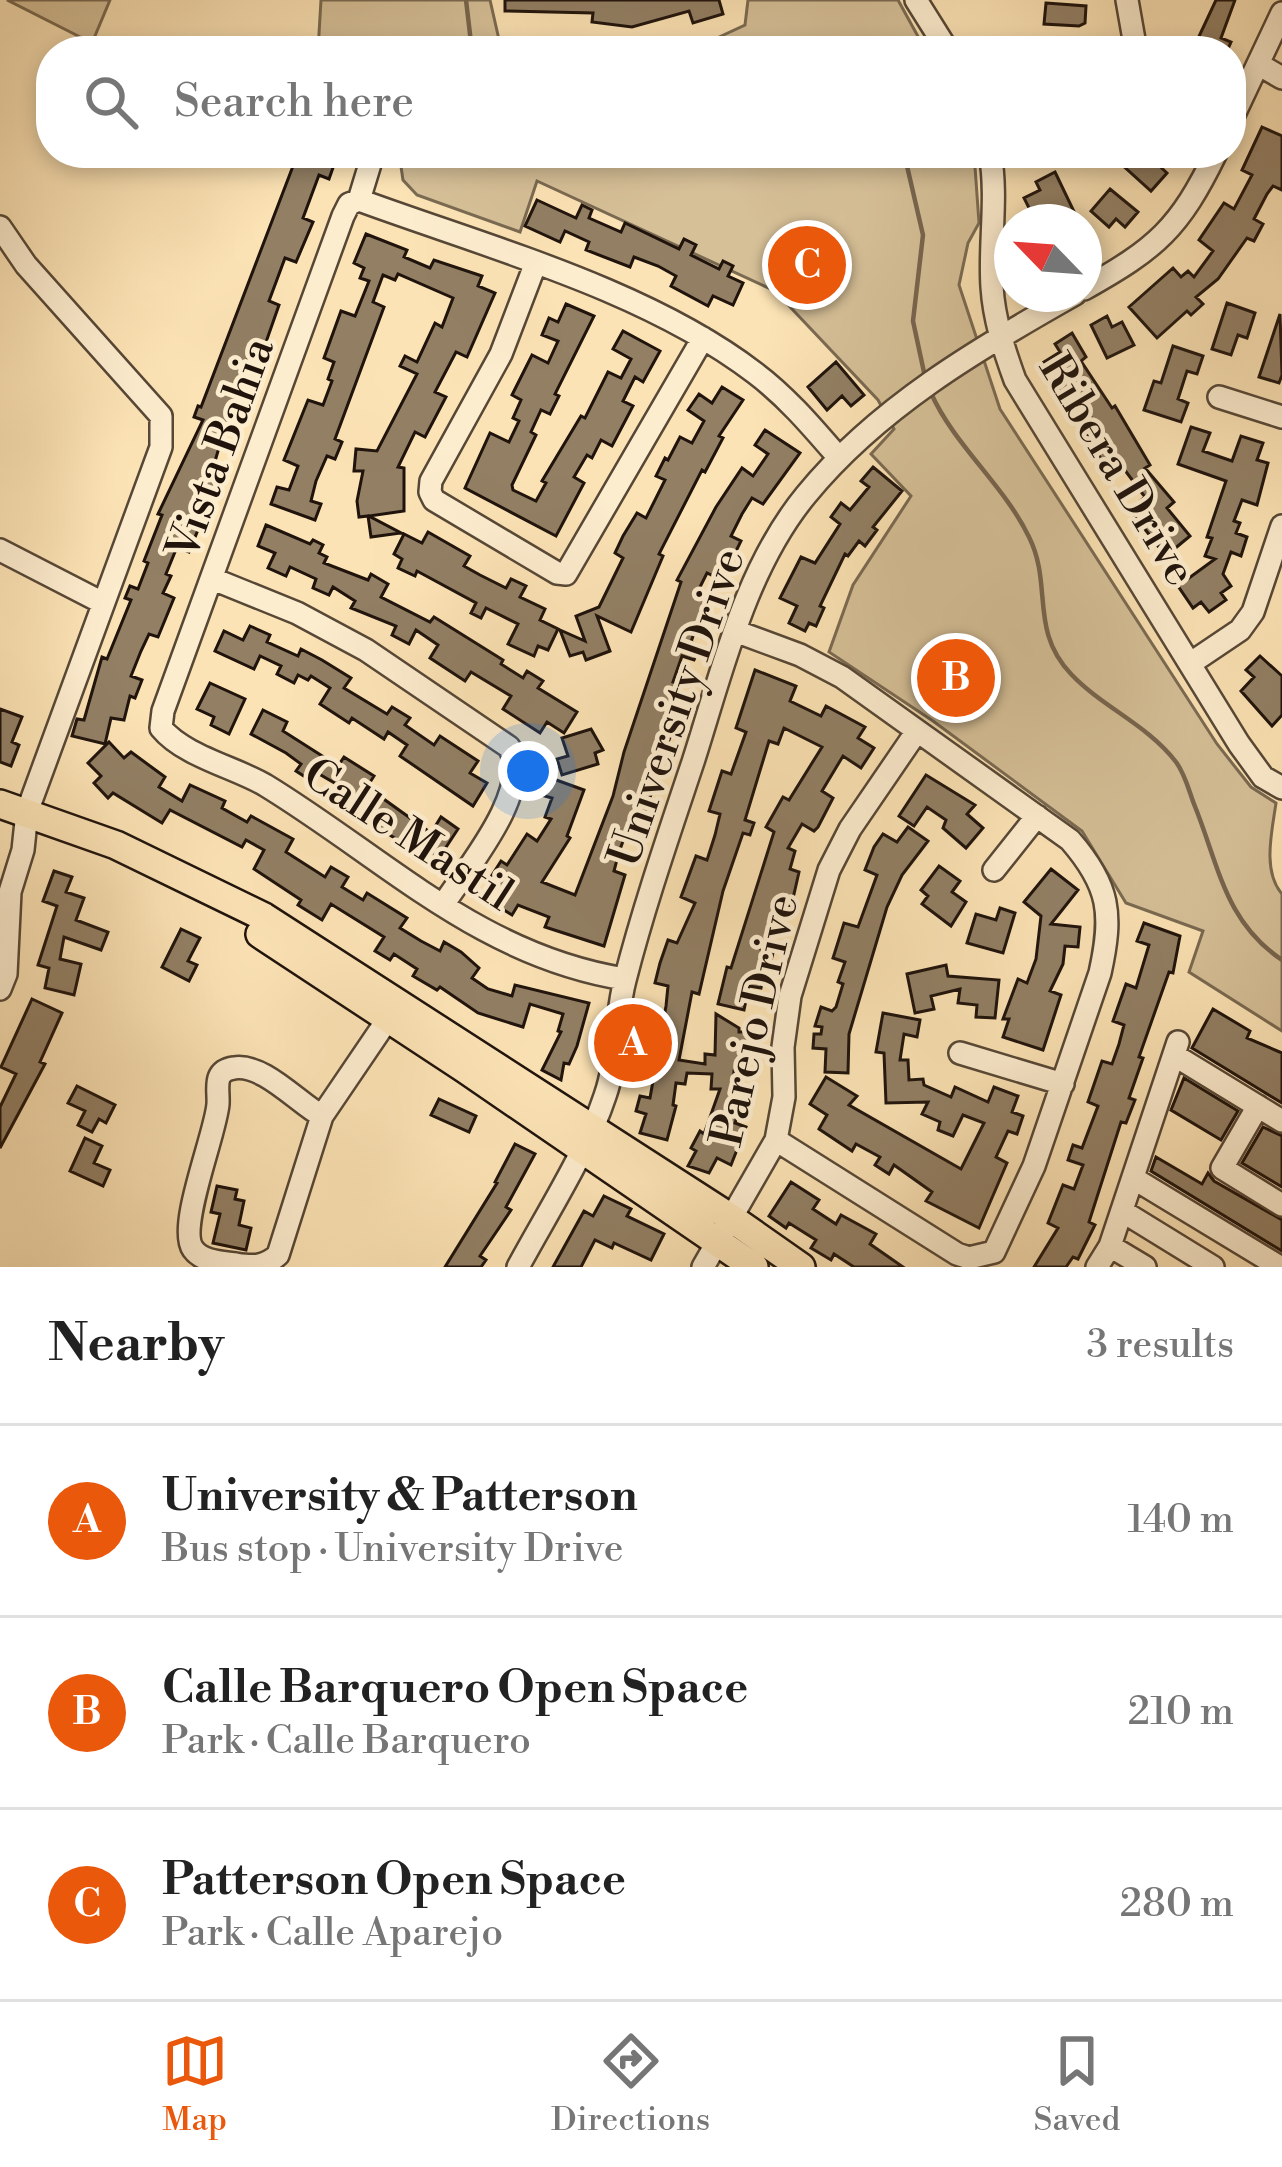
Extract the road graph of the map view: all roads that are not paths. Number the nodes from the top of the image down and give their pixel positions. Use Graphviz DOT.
graph roads {
  1 [pos="916,0"];
  2 [pos="1127,0"];
  3 [pos="1282,14"];
  4 [pos="939,36"];
  5 [pos="1133,36"];
  6 [pos="1258,64"];
  7 [pos="1282,78"];
  8 [pos="1246,89"];
  9 [pos="369,168"];
  10 [pos="992,168"];
  11 [pos="1209,168"];
  12 [pos="359,200"];
  13 [pos="0,227"];
  14 [pos="536,265"];
  15 [pos="1102,278"];
  16 [pos="1044,312"];
  17 [pos="1001,336"];
  18 [pos="703,338"];
  19 [pos="1220,398"];
  20 [pos="1282,417"];
  21 [pos="839,458"];
  22 [pos="1282,526"];
  23 [pos="0,550"];
  24 [pos="213,578"];
  25 [pos="103,603"];
  26 [pos="735,631"];
  27 [pos="1191,663"];
  28 [pos="161,728"];
  29 [pos="917,730"];
  30 [pos="1282,788"];
  31 [pos="13,816"];
  32 [pos="1037,816"];
  33 [pos="994,870"];
  34 [pos="443,905"];
  35 [pos="4,923"];
  36 [pos="625,980"];
  37 [pos="0,989"];
  38 [pos="394,1010"];
  39 [pos="960,1053"];
  40 [pos="1063,1084"];
  41 [pos="1258,1106"];
  42 [pos="322,1116"];
  43 [pos="1282,1121"];
  44 [pos="586,1138"];
  45 [pos="776,1140"];
  46 [pos="1133,1178"];
  47 [pos="1282,1204"];
  48 [pos="1122,1210"];
  49 [pos="724,1229"];
  50 [pos="1110,1246"];
  51 [pos="518,1267"];
  52 [pos="703,1267"];
  53 [pos="754,1267"];
  54 [pos="801,1267"];
  55 [pos="1097,1267"];
  56 [pos="1145,1267"];
  57 [pos="1213,1267"];
  58 [pos="1280,1267"];
  1 -- 4 [label="street"];
  2 -- 5 [label="street"];
  3 -- 6 [label="street"];
  6 -- 7 [label="street"];
  6 -- 8 [label="street"];
  9 -- 12 [label="street, Vista Bahia"];
  10 -- 17 [label="street, Ribera Drive"];
  11 -- 15 [label="street"];
  12 -- 14 [label="street"];
  12 -- 24 [label="street, Vista Bahia"];
  13 -- 25 [label="street, Vista Bahia"];
  14 -- 18 [label="street"];
  14 -- 18 [label="street"];
  16 -- 17 [label="street, University Drive"];
  17 -- 21 [label="street, University Drive"];
  17 -- 27 [label="street, Ribera Drive"];
  18 -- 21 [label="street"];
  19 -- 20 [label="street"];
  21 -- 26 [label="street, University Drive"];
  22 -- 27 [label="street"];
  23 -- 25 [label="street"];
  24 -- 28 [label="street, Vista Bahia"];
  24 -- 34 [label="street"];
  25 -- 31 [label="street, Vista Bahia"];
  26 -- 29 [label="street"];
  26 -- 36 [label="street, University Drive"];
  27 -- 30 [label="street, Ribera Drive"];
  28 -- 34 [label="street, Calle Mastil"];
  29 -- 32 [label="street"];
  29 -- 45 [label="street, Parejo Drive"];
  31 -- 35 [label="street, Vista Bahia"];
  31 -- 38 [label="main road"];
  32 -- 33 [label="street"];
  32 -- 40 [label="street"];
  34 -- 36 [label="street, Calle Mastil"];
  35 -- 37 [label="street, Vista Bahia"];
  36 -- 44 [label="street, University Drive"];
  38 -- 42 [label="street"];
  38 -- 44 [label="main road"];
  39 -- 40 [label="street"];
  40 -- 45 [label="street"];
  41 -- 43 [label="street"];
  41 -- 46 [label="street"];
  41 -- 47 [label="street"];
  42 -- 42 [label="street"];
  44 -- 49 [label="main road"];
  44 -- 51 [label="street, University Drive"];
  45 -- 49 [label="street, Parejo Drive"];
  46 -- 48 [label="street"];
  46 -- 58 [label="street"];
  48 -- 50 [label="street"];
  48 -- 57 [label="street"];
  49 -- 52 [label="street, Parejo Drive"];
  49 -- 53 [label="main road"];
  49 -- 54 [label="main road"];
  50 -- 55 [label="street"];
  50 -- 56 [label="street"];
}
